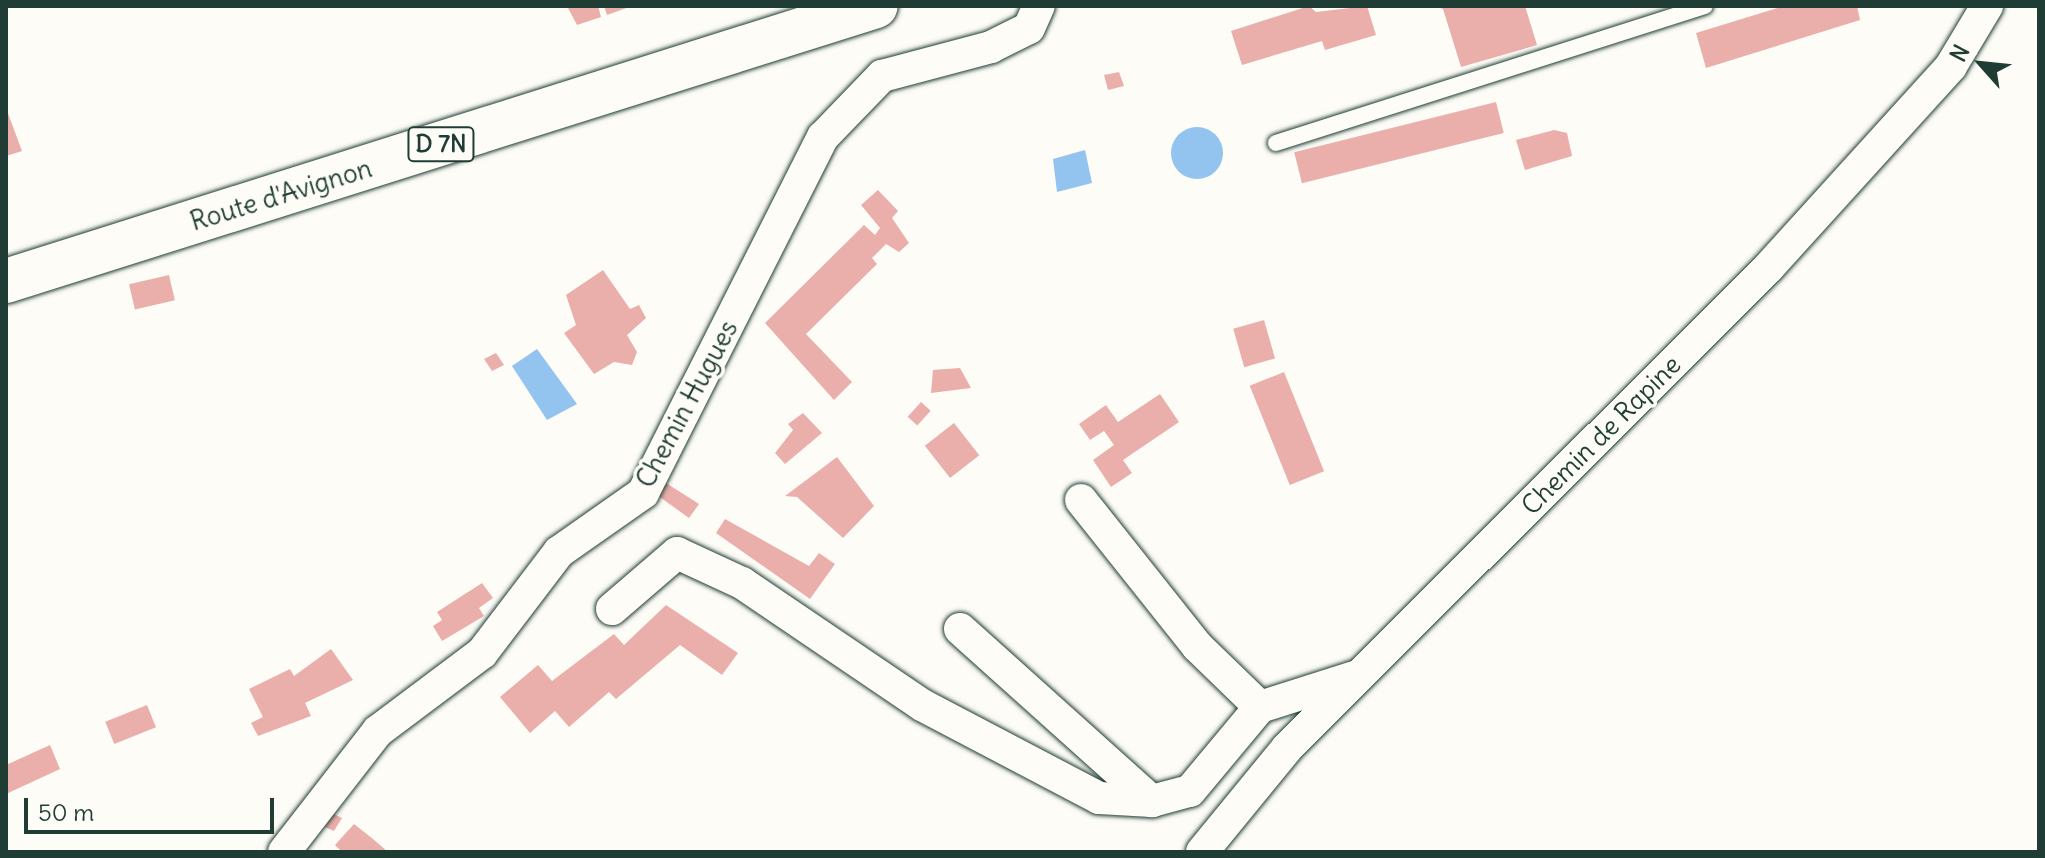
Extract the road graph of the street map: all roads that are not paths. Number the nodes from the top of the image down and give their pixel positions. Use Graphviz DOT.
graph roads {
  1 [pos="876,6"];
  2 [pos="1039,6"];
  3 [pos="1705,6"];
  4 [pos="1987,6"];
  5 [pos="1276,143"];
  6 [pos="6,281"];
  7 [pos="1081,500"];
  8 [pos="612,609"];
  9 [pos="960,629"];
  10 [pos="1368,672"];
  11 [pos="1260,707"];
  12 [pos="1152,801"];
  13 [pos="284,852"];
  14 [pos="1202,852"];
  1 -- 6 [label="main road, Route d'Avignon / D 7N"];
  2 -- 13 [label="street, Chemin Hugues"];
  3 -- 5 [label="lane"];
  4 -- 10 [label="street, Chemin de Rapine"];
  7 -- 11 [label="street"];
  8 -- 12 [label="street"];
  9 -- 12 [label="street"];
  10 -- 11 [label="street"];
  10 -- 14 [label="street, Chemin de Rapine"];
  11 -- 12 [label="street"];
}
